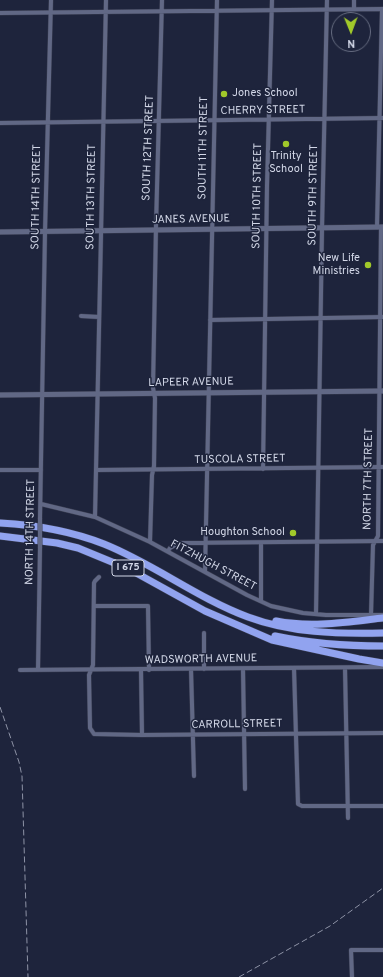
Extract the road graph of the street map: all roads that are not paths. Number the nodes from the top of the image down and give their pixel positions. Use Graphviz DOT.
graph roads {
  1 [pos="51,0"];
  2 [pos="106,0"];
  3 [pos="162,0"];
  4 [pos="217,0"];
  5 [pos="272,0"];
  6 [pos="327,0"];
  7 [pos="354,0"];
  8 [pos="327,9"];
  9 [pos="354,9"];
  10 [pos="383,9"];
  11 [pos="272,10"];
  12 [pos="217,11"];
  13 [pos="106,12"];
  14 [pos="161,12"];
  15 [pos="0,13"];
  16 [pos="51,13"];
  17 [pos="381,118"];
  18 [pos="324,119"];
  19 [pos="214,120"];
  20 [pos="269,120"];
  21 [pos="103,121"];
  22 [pos="159,121"];
  23 [pos="48,122"];
  24 [pos="0,123"];
  25 [pos="380,227"];
  26 [pos="322,229"];
  27 [pos="156,230"];
  28 [pos="211,230"];
  29 [pos="266,230"];
  30 [pos="101,231"];
  31 [pos="0,232"];
  32 [pos="45,232"];
  33 [pos="81,316"];
  34 [pos="99,317"];
  35 [pos="382,317"];
  36 [pos="320,318"];
  37 [pos="265,319"];
  38 [pos="210,320"];
  39 [pos="319,391"];
  40 [pos="381,391"];
  41 [pos="208,392"];
  42 [pos="263,392"];
  43 [pos="155,393"];
  44 [pos="42,394"];
  45 [pos="98,394"];
  46 [pos="0,395"];
  47 [pos="381,467"];
  48 [pos="318,468"];
  49 [pos="263,469"];
  50 [pos="0,470"];
  51 [pos="41,470"];
  52 [pos="97,470"];
  53 [pos="153,470"];
  54 [pos="207,470"];
  55 [pos="41,504"];
  56 [pos="95,517"];
  57 [pos="0,523"];
  58 [pos="0,536"];
  59 [pos="375,541"];
  60 [pos="383,541"];
  61 [pos="150,542"];
  62 [pos="261,542"];
  63 [pos="317,542"];
  64 [pos="206,543"];
  65 [pos="168,552"];
  66 [pos="205,572"];
  67 [pos="98,577"];
  68 [pos="261,601"];
  69 [pos="94,606"];
  70 [pos="238,613"];
  71 [pos="316,614"];
  72 [pos="371,615"];
  73 [pos="383,616"];
  74 [pos="246,628"];
  75 [pos="204,633"];
  76 [pos="383,633"];
  77 [pos="383,646"];
  78 [pos="383,662"];
  79 [pos="383,667"];
  80 [pos="294,668"];
  81 [pos="345,668"];
  82 [pos="191,669"];
  83 [pos="204,669"];
  84 [pos="243,669"];
  85 [pos="20,670"];
  86 [pos="38,670"];
  87 [pos="90,670"];
  88 [pos="141,670"];
  89 [pos="149,670"];
  90 [pos="347,733"];
  91 [pos="383,733"];
  92 [pos="244,734"];
  93 [pos="296,734"];
  94 [pos="142,735"];
  95 [pos="193,735"];
  96 [pos="194,776"];
  97 [pos="245,788"];
  98 [pos="383,806"];
  99 [pos="348,807"];
  100 [pos="348,818"];
  101 [pos="383,950"];
  102 [pos="352,977"];
  1 -- 16 [label="street, SOUTH 14TH STREET"];
  2 -- 13 [label="street, SOUTH 13TH STREET"];
  3 -- 14 [label="street, SOUTH 12TH STREET"];
  4 -- 12 [label="street, SOUTH 11TH STREET"];
  5 -- 11 [label="street, SOUTH 10TH STREET"];
  6 -- 8 [label="street, SOUTH 9TH STREET"];
  7 -- 9 [label="street"];
  8 -- 9 [label="street"];
  8 -- 11 [label="street"];
  8 -- 18 [label="street, SOUTH 9TH STREET"];
  9 -- 10 [label="street"];
  10 -- 17 [label="street, NORTH 7TH STREET"];
  11 -- 12 [label="street"];
  11 -- 20 [label="street, SOUTH 10TH STREET"];
  12 -- 14 [label="street"];
  12 -- 19 [label="street, SOUTH 11TH STREET"];
  13 -- 14 [label="street"];
  13 -- 16 [label="street"];
  13 -- 21 [label="street, SOUTH 13TH STREET"];
  14 -- 22 [label="street, SOUTH 12TH STREET"];
  15 -- 16 [label="street"];
  16 -- 23 [label="street, SOUTH 14TH STREET"];
  17 -- 18 [label="street, CHERRY STREET"];
  17 -- 25 [label="street, NORTH 7TH STREET"];
  18 -- 20 [label="street, CHERRY STREET"];
  18 -- 26 [label="street, SOUTH 9TH STREET"];
  19 -- 20 [label="street, CHERRY STREET"];
  19 -- 22 [label="street, CHERRY STREET"];
  19 -- 28 [label="street, SOUTH 11TH STREET"];
  20 -- 29 [label="street, SOUTH 10TH STREET"];
  21 -- 22 [label="street, CHERRY STREET"];
  21 -- 23 [label="street, CHERRY STREET"];
  21 -- 30 [label="street, SOUTH 13TH STREET"];
  22 -- 27 [label="street, SOUTH 12TH STREET"];
  23 -- 24 [label="street, CHERRY STREET"];
  23 -- 32 [label="street, SOUTH 14TH STREET"];
  25 -- 26 [label="street, JANES AVENUE"];
  25 -- 35 [label="street, NORTH 7TH STREET"];
  26 -- 29 [label="street, JANES AVENUE"];
  26 -- 36 [label="street, SOUTH 9TH STREET"];
  27 -- 28 [label="street, JANES AVENUE"];
  27 -- 30 [label="street, JANES AVENUE"];
  27 -- 43 [label="street, SOUTH 12TH STREET"];
  28 -- 29 [label="street, JANES AVENUE"];
  28 -- 38 [label="street, SOUTH 11TH STREET"];
  29 -- 37 [label="street, SOUTH 10TH STREET"];
  30 -- 32 [label="street, JANES AVENUE"];
  30 -- 34 [label="street, SOUTH 13TH STREET"];
  31 -- 32 [label="street, JANES AVENUE"];
  32 -- 44 [label="street, SOUTH 14TH STREET"];
  33 -- 34 [label="street"];
  34 -- 45 [label="street, SOUTH 13TH STREET"];
  35 -- 36 [label="street"];
  35 -- 40 [label="street, NORTH 7TH STREET"];
  36 -- 37 [label="street"];
  36 -- 39 [label="street, SOUTH 9TH STREET"];
  37 -- 38 [label="street"];
  37 -- 42 [label="street, SOUTH 10TH STREET"];
  38 -- 41 [label="street, SOUTH 11TH STREET"];
  39 -- 40 [label="street, LAPEER AVENUE"];
  39 -- 42 [label="street, LAPEER AVENUE"];
  39 -- 48 [label="street, SOUTH 9TH STREET"];
  40 -- 47 [label="street, NORTH 7TH STREET"];
  41 -- 42 [label="street, LAPEER AVENUE"];
  41 -- 43 [label="street, LAPEER AVENUE"];
  41 -- 54 [label="street, SOUTH 11TH STREET"];
  42 -- 49 [label="street, SOUTH 10TH STREET"];
  43 -- 45 [label="street, LAPEER AVENUE"];
  43 -- 53 [label="street, SOUTH 12TH STREET"];
  44 -- 45 [label="street, LAPEER AVENUE"];
  44 -- 46 [label="street, LAPEER AVENUE"];
  44 -- 51 [label="street, NORTH 14TH STREET"];
  45 -- 52 [label="street, SOUTH 13TH STREET"];
  47 -- 48 [label="street, TUSCOLA STREET"];
  47 -- 59 [label="street, NORTH 7TH STREET"];
  48 -- 49 [label="street, TUSCOLA STREET"];
  48 -- 63 [label="street, SOUTH 9TH STREET"];
  49 -- 54 [label="street, TUSCOLA STREET"];
  50 -- 51 [label="street"];
  51 -- 55 [label="street, NORTH 14TH STREET"];
  52 -- 53 [label="street, TUSCOLA STREET"];
  52 -- 56 [label="street, SOUTH 13TH STREET"];
  53 -- 54 [label="street, TUSCOLA STREET"];
  53 -- 61 [label="street, SOUTH 12TH STREET"];
  54 -- 64 [label="street, SOUTH 11TH STREET"];
  55 -- 56 [label="street, FITZHUGH STREET"];
  55 -- 86 [label="street, NORTH 14TH STREET, bridge"];
  56 -- 61 [label="street, FITZHUGH STREET"];
  57 -- 70 [label="highway, I 675"];
  58 -- 74 [label="highway, I 675"];
  59 -- 60 [label="street"];
  59 -- 63 [label="street"];
  59 -- 72 [label="street, NORTH 7TH STREET"];
  61 -- 65 [label="street, FITZHUGH STREET"];
  62 -- 63 [label="street"];
  62 -- 64 [label="street"];
  62 -- 68 [label="street"];
  63 -- 71 [label="street, SOUTH 9TH STREET"];
  64 -- 65 [label="street"];
  64 -- 66 [label="street, SOUTH 11TH STREET"];
  65 -- 66 [label="street, FITZHUGH STREET"];
  66 -- 68 [label="street, FITZHUGH STREET"];
  67 -- 69 [label="street"];
  68 -- 71 [label="street, FITZHUGH STREET"];
  69 -- 87 [label="street"];
  69 -- 89 [label="street"];
  70 -- 73 [label="highway"];
  70 -- 76 [label="highway, I 675"];
  71 -- 72 [label="street, FITZHUGH STREET"];
  72 -- 73 [label="street, FITZHUGH STREET"];
  74 -- 77 [label="highway, I 675"];
  74 -- 78 [label="highway"];
  75 -- 83 [label="street"];
  79 -- 81 [label="street, WADSWORTH AVENUE"];
  80 -- 81 [label="street, WADSWORTH AVENUE"];
  80 -- 84 [label="street, WADSWORTH AVENUE"];
  80 -- 93 [label="street"];
  81 -- 90 [label="street"];
  82 -- 83 [label="street, WADSWORTH AVENUE"];
  82 -- 89 [label="street, WADSWORTH AVENUE"];
  82 -- 95 [label="street"];
  83 -- 84 [label="street, WADSWORTH AVENUE"];
  84 -- 92 [label="street"];
  85 -- 86 [label="street, WADSWORTH AVENUE"];
  86 -- 87 [label="street, WADSWORTH AVENUE"];
  87 -- 88 [label="street, WADSWORTH AVENUE"];
  87 -- 94 [label="street, CARROLL STREET"];
  88 -- 89 [label="street, WADSWORTH AVENUE"];
  88 -- 94 [label="street"];
  90 -- 91 [label="street, CARROLL STREET"];
  90 -- 93 [label="street, CARROLL STREET"];
  90 -- 99 [label="street"];
  92 -- 93 [label="street, CARROLL STREET"];
  92 -- 95 [label="street, CARROLL STREET"];
  92 -- 97 [label="street"];
  93 -- 99 [label="street"];
  94 -- 95 [label="street, CARROLL STREET"];
  95 -- 96 [label="street"];
  98 -- 99 [label="street"];
  99 -- 100 [label="street"];
  101 -- 102 [label="street"];
}
